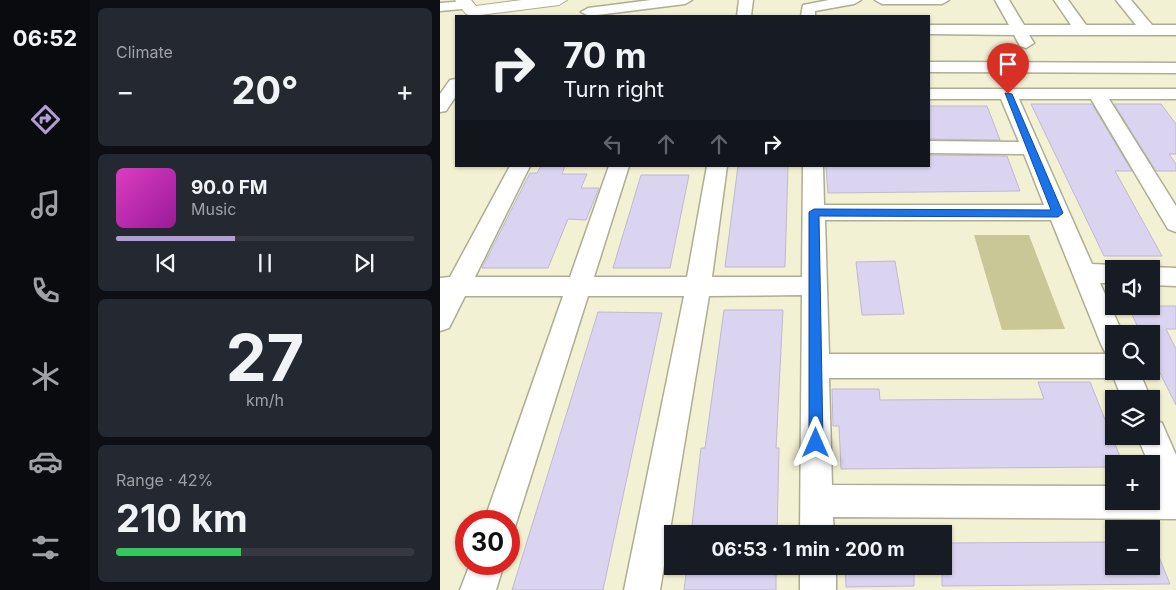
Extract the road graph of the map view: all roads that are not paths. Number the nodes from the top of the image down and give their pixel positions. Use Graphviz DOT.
graph roads {
  1 [pos="559,0"];
  2 [pos="686,0"];
  3 [pos="746,0"];
  4 [pos="854,0"];
  5 [pos="882,0"];
  6 [pos="1002,0"];
  7 [pos="1061,0"];
  8 [pos="1123,0"];
  9 [pos="943,2"];
  10 [pos="440,7"];
  11 [pos="470,8"];
  12 [pos="588,12"];
  13 [pos="744,15"];
  14 [pos="808,15"];
  15 [pos="930,30"];
  16 [pos="1018,30"];
  17 [pos="1082,30"];
  18 [pos="1148,30"];
  19 [pos="1176,30"];
  20 [pos="930,67"];
  21 [pos="1039,68"];
  22 [pos="1176,68"];
  23 [pos="455,85"];
  24 [pos="930,94"];
  25 [pos="1008,94"];
  26 [pos="1097,94"];
  27 [pos="1176,94"];
  28 [pos="440,107"];
  29 [pos="930,147"];
  30 [pos="1030,148"];
  31 [pos="519,167"];
  32 [pos="619,167"];
  33 [pos="717,167"];
  34 [pos="813,167"];
  35 [pos="814,212"];
  36 [pos="1058,213"];
  37 [pos="1176,224"];
  38 [pos="1083,273"];
  39 [pos="1105,274"];
  40 [pos="1160,276"];
  41 [pos="1176,277"];
  42 [pos="580,286"];
  43 [pos="698,286"];
  44 [pos="815,286"];
  45 [pos="449,287"];
  46 [pos="440,321"];
  47 [pos="1106,325"];
  48 [pos="816,366"];
  49 [pos="1105,366"];
  50 [pos="1156,445"];
  51 [pos="1176,491"];
  52 [pos="817,501"];
  53 [pos="1176,503"];
  54 [pos="505,510"];
  55 [pos="817,525"];
  56 [pos="483,575"];
  57 [pos="818,575"];
  58 [pos="478,590"];
  59 [pos="642,590"];
  60 [pos="818,590"];
  1 -- 11 [label="street"];
  2 -- 12 [label="street"];
  3 -- 13 [label="street"];
  4 -- 14 [label="street"];
  5 -- 9 [label="street"];
  6 -- 16 [label="street"];
  7 -- 17 [label="street"];
  8 -- 18 [label="street"];
  10 -- 11 [label="street"];
  15 -- 16 [label="street"];
  16 -- 17 [label="street"];
  16 -- 21 [label="street"];
  17 -- 18 [label="street"];
  18 -- 19 [label="street"];
  20 -- 21 [label="street"];
  21 -- 22 [label="street"];
  23 -- 28 [label="street"];
  24 -- 25 [label="street"];
  25 -- 26 [label="street"];
  25 -- 30 [label="street"];
  26 -- 27 [label="street"];
  26 -- 37 [label="street"];
  29 -- 30 [label="street"];
  30 -- 36 [label="street"];
  31 -- 45 [label="street"];
  32 -- 42 [label="street"];
  33 -- 43 [label="street"];
  34 -- 35 [label="street"];
  35 -- 36 [label="street"];
  35 -- 44 [label="street"];
  36 -- 38 [label="street"];
  38 -- 39 [label="street"];
  38 -- 47 [label="street"];
  40 -- 41 [label="street"];
  42 -- 43 [label="street"];
  42 -- 45 [label="street"];
  42 -- 54 [label="street"];
  43 -- 44 [label="street"];
  43 -- 59 [label="street"];
  44 -- 48 [label="street"];
  45 -- 46 [label="street"];
  48 -- 49 [label="street"];
  48 -- 52 [label="street"];
  50 -- 51 [label="street"];
  52 -- 53 [label="street"];
  52 -- 55 [label="street"];
  56 -- 58 [label="street"];
  57 -- 60 [label="street"];
}
